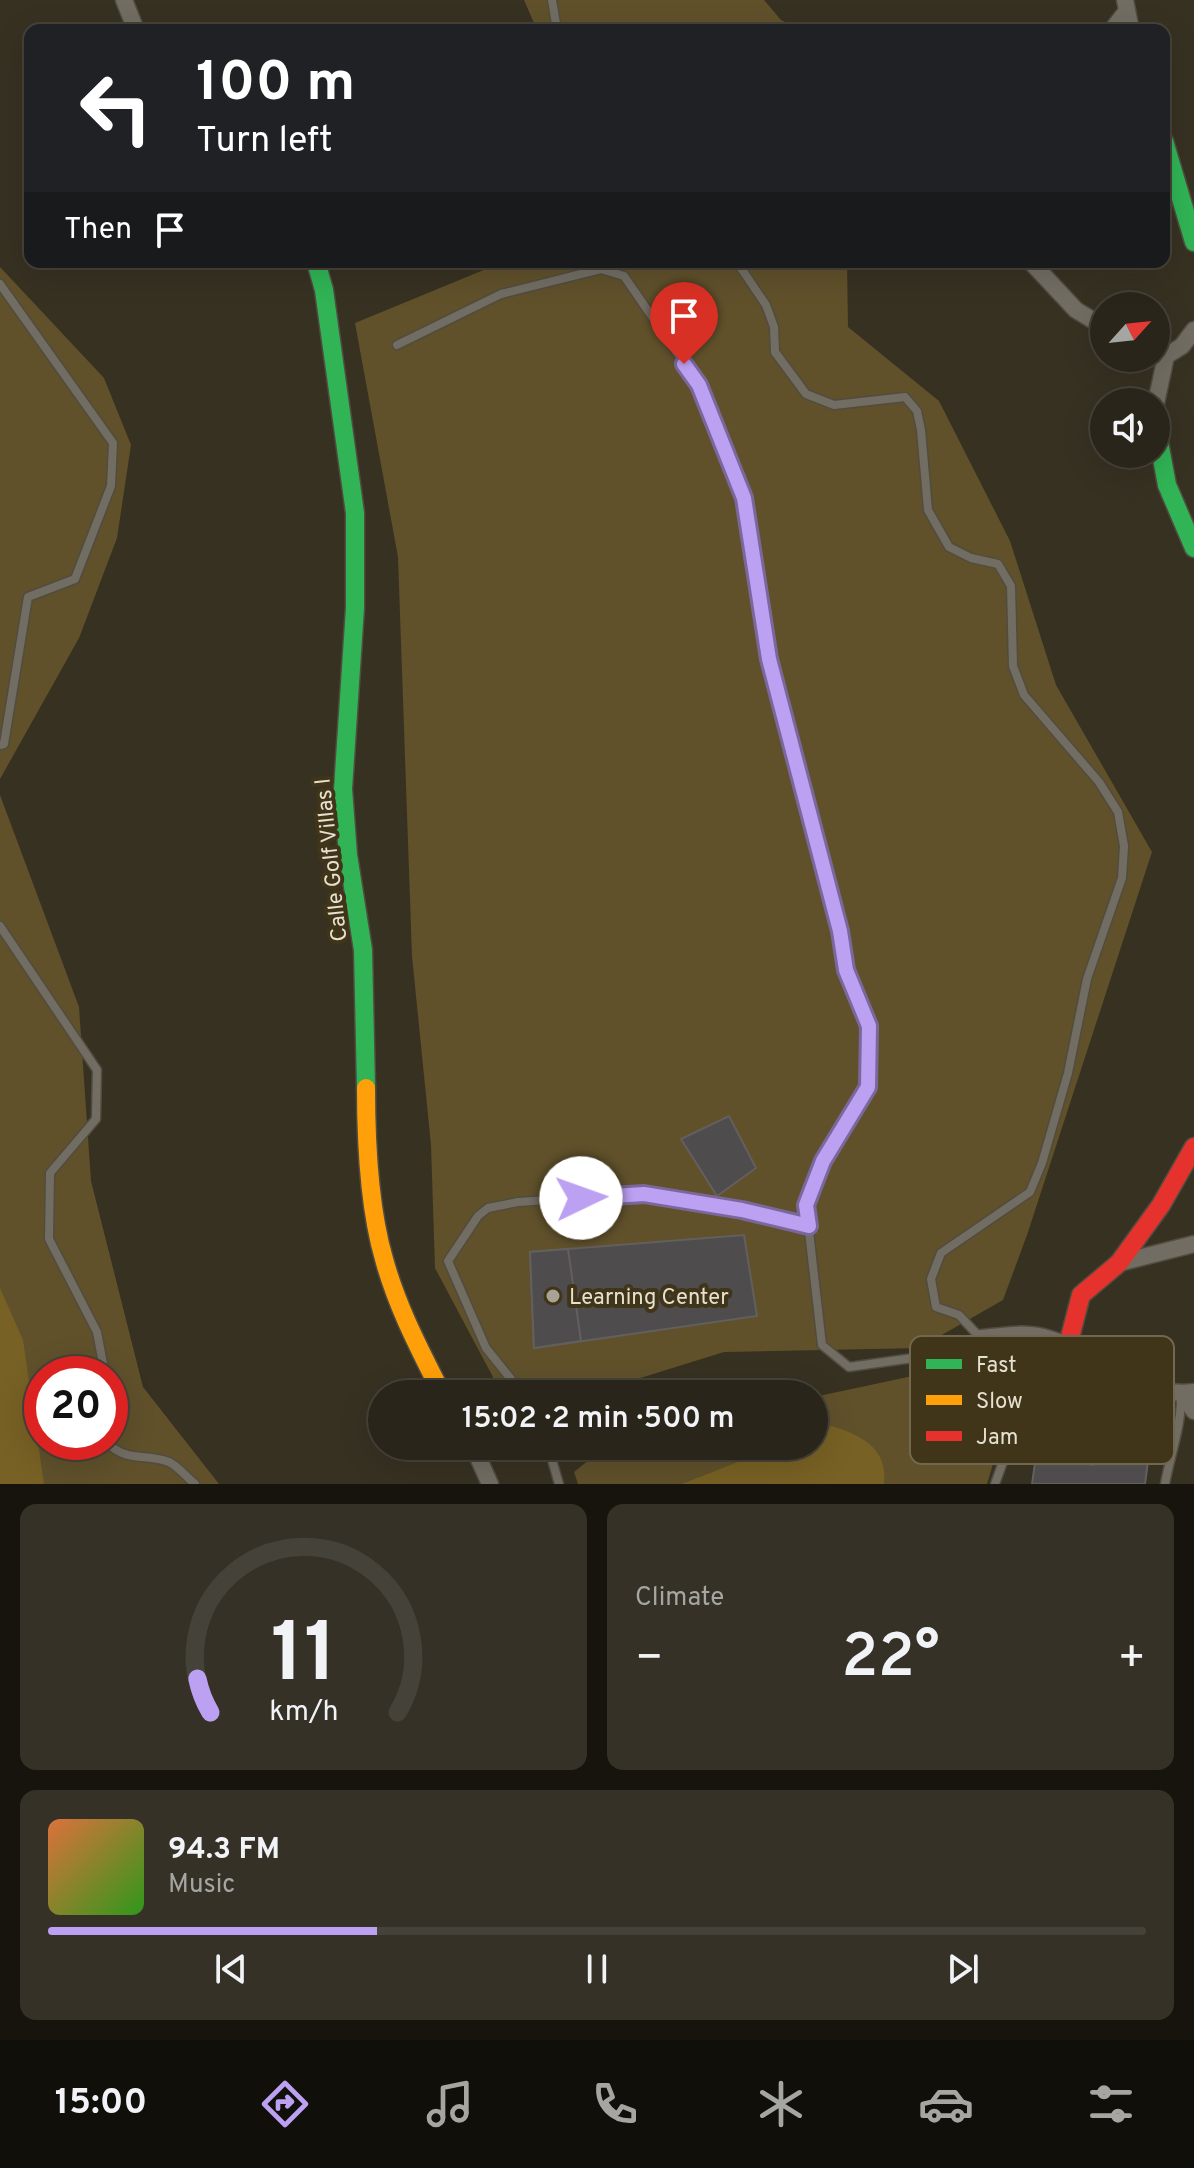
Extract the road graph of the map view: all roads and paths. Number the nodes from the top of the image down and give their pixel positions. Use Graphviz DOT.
graph roads {
  1 [pos="124,0"];
  2 [pos="552,0"];
  3 [pos="1125,6"];
  4 [pos="133,24"];
  5 [pos="556,24"];
  6 [pos="1115,24"];
  7 [pos="1170,161"];
  8 [pos="1194,242"];
  9 [pos="318,268"];
  10 [pos="741,268"];
  11 [pos="1037,268"];
  12 [pos="0,284"];
  13 [pos="1090,318"];
  14 [pos="1194,330"];
  15 [pos="397,345"];
  16 [pos="1170,352"];
  17 [pos="1164,468"];
  18 [pos="1194,548"];
  19 [pos="0,745"];
  20 [pos="0,926"];
  21 [pos="1194,1147"];
  22 [pos="809,1226"];
  23 [pos="1194,1244"];
  24 [pos="1119,1263"];
  25 [pos="979,1336"];
  26 [pos="1070,1336"];
  27 [pos="102,1356"];
  28 [pos="910,1358"];
  29 [pos="435,1380"];
  30 [pos="512,1380"];
  31 [pos="1188,1393"];
  32 [pos="1194,1411"];
  33 [pos="1174,1436"];
  34 [pos="128,1454"];
  35 [pos="479,1460"];
  36 [pos="552,1460"];
  37 [pos="1002,1464"];
  38 [pos="1169,1464"];
  39 [pos="195,1484"];
  40 [pos="490,1484"];
  41 [pos="559,1484"];
  42 [pos="995,1484"];
  43 [pos="1165,1484"];
  1 -- 4 [label="street"];
  2 -- 5 [label="lane"];
  3 -- 6 [label="street"];
  7 -- 8 [label="street"];
  9 -- 29 [label="street, Calle Golf Villas I"];
  10 -- 25 [label="lane"];
  11 -- 13 [label="street"];
  12 -- 19 [label="lane"];
  14 -- 16 [label="street"];
  15 -- 22 [label="lane"];
  17 -- 18 [label="street"];
  20 -- 27 [label="lane"];
  21 -- 24 [label="street"];
  22 -- 28 [label="lane"];
  22 -- 30 [label="lane"];
  23 -- 24 [label="street"];
  24 -- 26 [label="street"];
  31 -- 32 [label="street"];
  31 -- 33 [label="lane"];
  34 -- 39 [label="lane"];
  35 -- 40 [label="street"];
  36 -- 41 [label="lane"];
  37 -- 42 [label="lane"];
  38 -- 43 [label="lane"];
}
